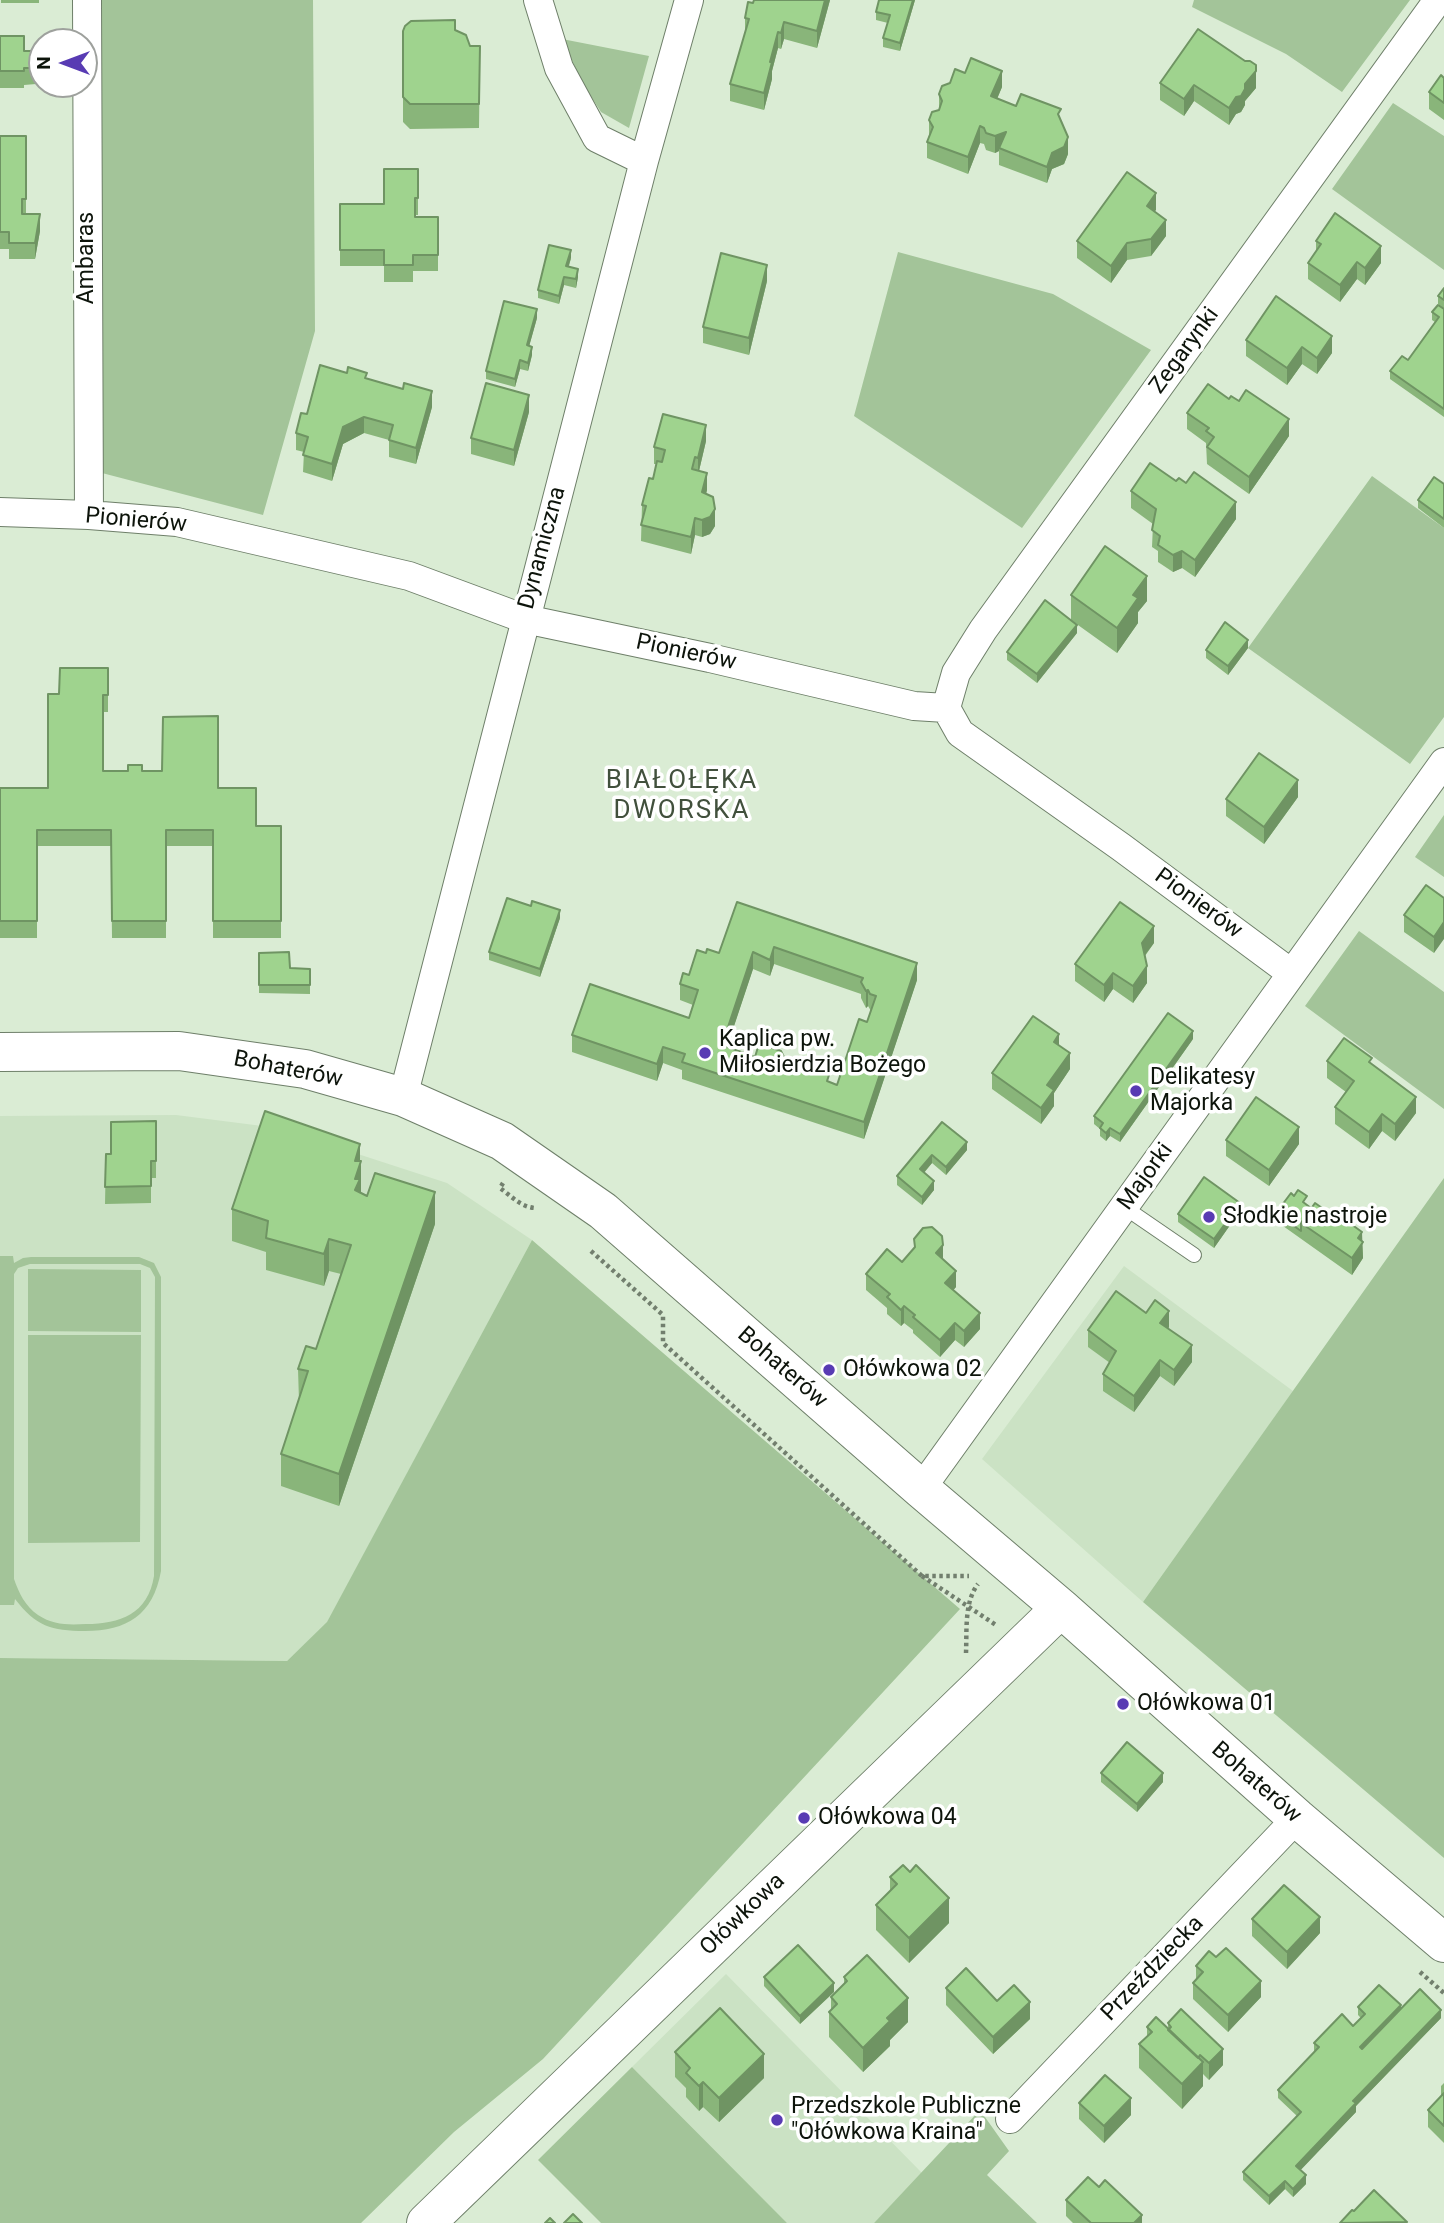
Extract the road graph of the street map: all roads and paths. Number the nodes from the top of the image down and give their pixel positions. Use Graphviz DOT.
graph roads {
  1 [pos="88,0"];
  2 [pos="538,0"];
  3 [pos="689,0"];
  4 [pos="1438,0"];
  5 [pos="644,161"];
  6 [pos="0,512"];
  7 [pos="89,515"];
  8 [pos="525,619"];
  9 [pos="946,708"];
  10 [pos="1444,762"];
  11 [pos="1291,973"];
  12 [pos="0,1052"];
  13 [pos="403,1097"];
  14 [pos="1124,1207"];
  15 [pos="1194,1255"];
  16 [pos="920,1489"];
  17 [pos="922,1576"];
  18 [pos="1060,1608"];
  19 [pos="1005,1632"];
  20 [pos="1297,1818"];
  21 [pos="1439,1929"];
  22 [pos="1010,2119"];
  23 [pos="426,2223"];
  1 -- 7 [label="street, Ambaras"];
  2 -- 5 [label="street"];
  3 -- 5 [label="street, Dynamiczna"];
  4 -- 9 [label="street, Zegarynki"];
  5 -- 8 [label="street, Dynamiczna"];
  6 -- 7 [label="street, Pionierów"];
  7 -- 8 [label="street, Pionierów"];
  8 -- 9 [label="street, Pionierów"];
  8 -- 13 [label="street, Dynamiczna"];
  9 -- 11 [label="street, Pionierów"];
  10 -- 11 [label="street, Majorki"];
  11 -- 14 [label="street, Majorki"];
  12 -- 13 [label="street, Bohaterów"];
  13 -- 16 [label="street, Bohaterów"];
  14 -- 15 [label="lane"];
  14 -- 16 [label="street, Majorki"];
  16 -- 18 [label="street, Bohaterów"];
  17 -- 19 [label="path"];
  18 -- 20 [label="street, Bohaterów"];
  18 -- 23 [label="street, Ołówkowa"];
  20 -- 21 [label="street, Bohaterów"];
  20 -- 22 [label="street, Przeździecka"];
}
